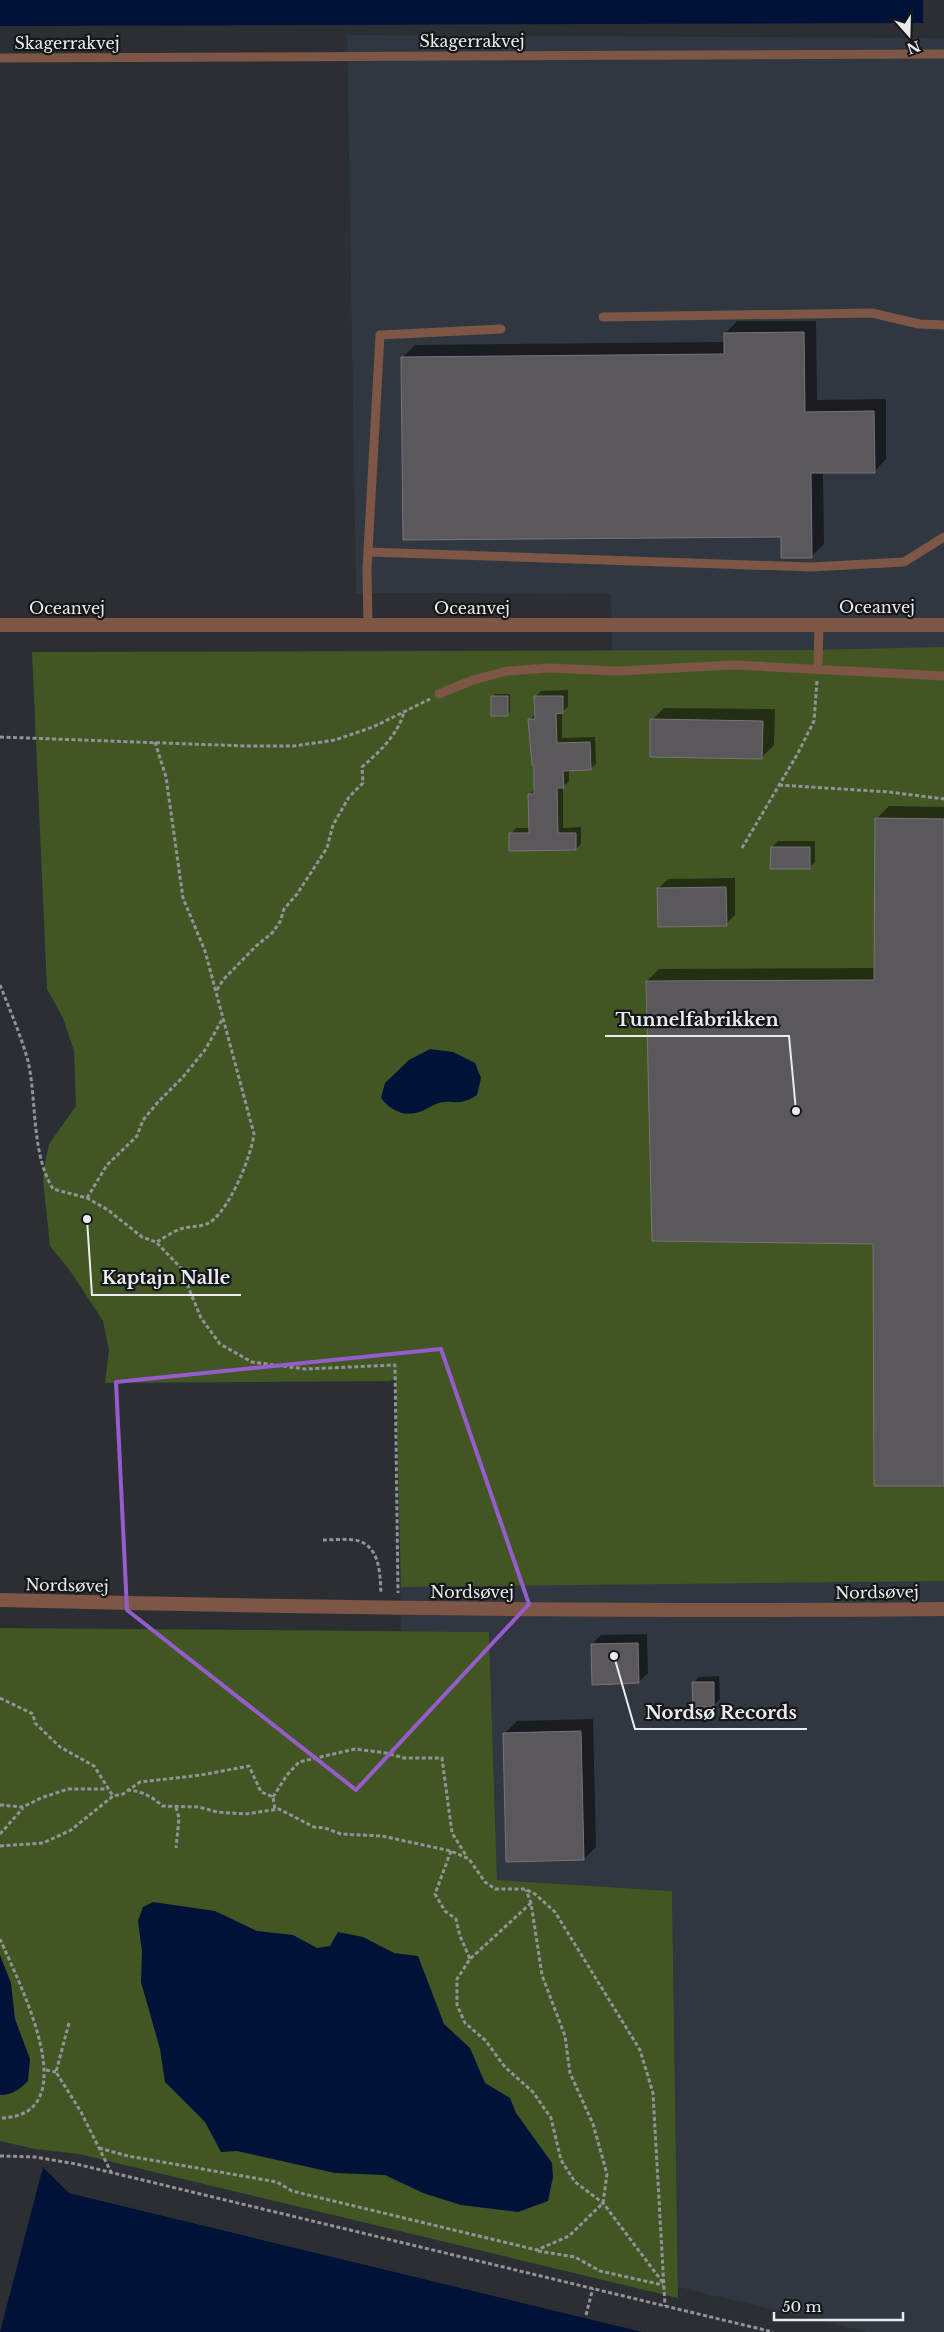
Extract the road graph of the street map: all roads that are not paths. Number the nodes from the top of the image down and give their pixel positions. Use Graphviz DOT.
graph roads {
  1 [pos="944,54"];
  2 [pos="0,58"];
  3 [pos="603,317"];
  4 [pos="944,325"];
  5 [pos="501,329"];
  6 [pos="944,537"];
  7 [pos="368,552"];
  8 [pos="368,625"];
  9 [pos="819,625"];
  10 [pos="944,625"];
  11 [pos="0,626"];
  12 [pos="818,668"];
  13 [pos="944,676"];
  14 [pos="439,694"];
  15 [pos="0,1600"];
  16 [pos="944,1609"];
  1 -- 2 [label="lane, Skagerrakvej"];
  3 -- 4 [label="lane"];
  5 -- 7 [label="lane"];
  6 -- 7 [label="lane"];
  7 -- 8 [label="lane"];
  8 -- 9 [label="street, Oceanvej"];
  8 -- 11 [label="street, Oceanvej"];
  9 -- 10 [label="street, Oceanvej"];
  9 -- 12 [label="lane"];
  12 -- 13 [label="lane"];
  12 -- 14 [label="lane"];
  15 -- 16 [label="street, Nordsøvej"];
}
